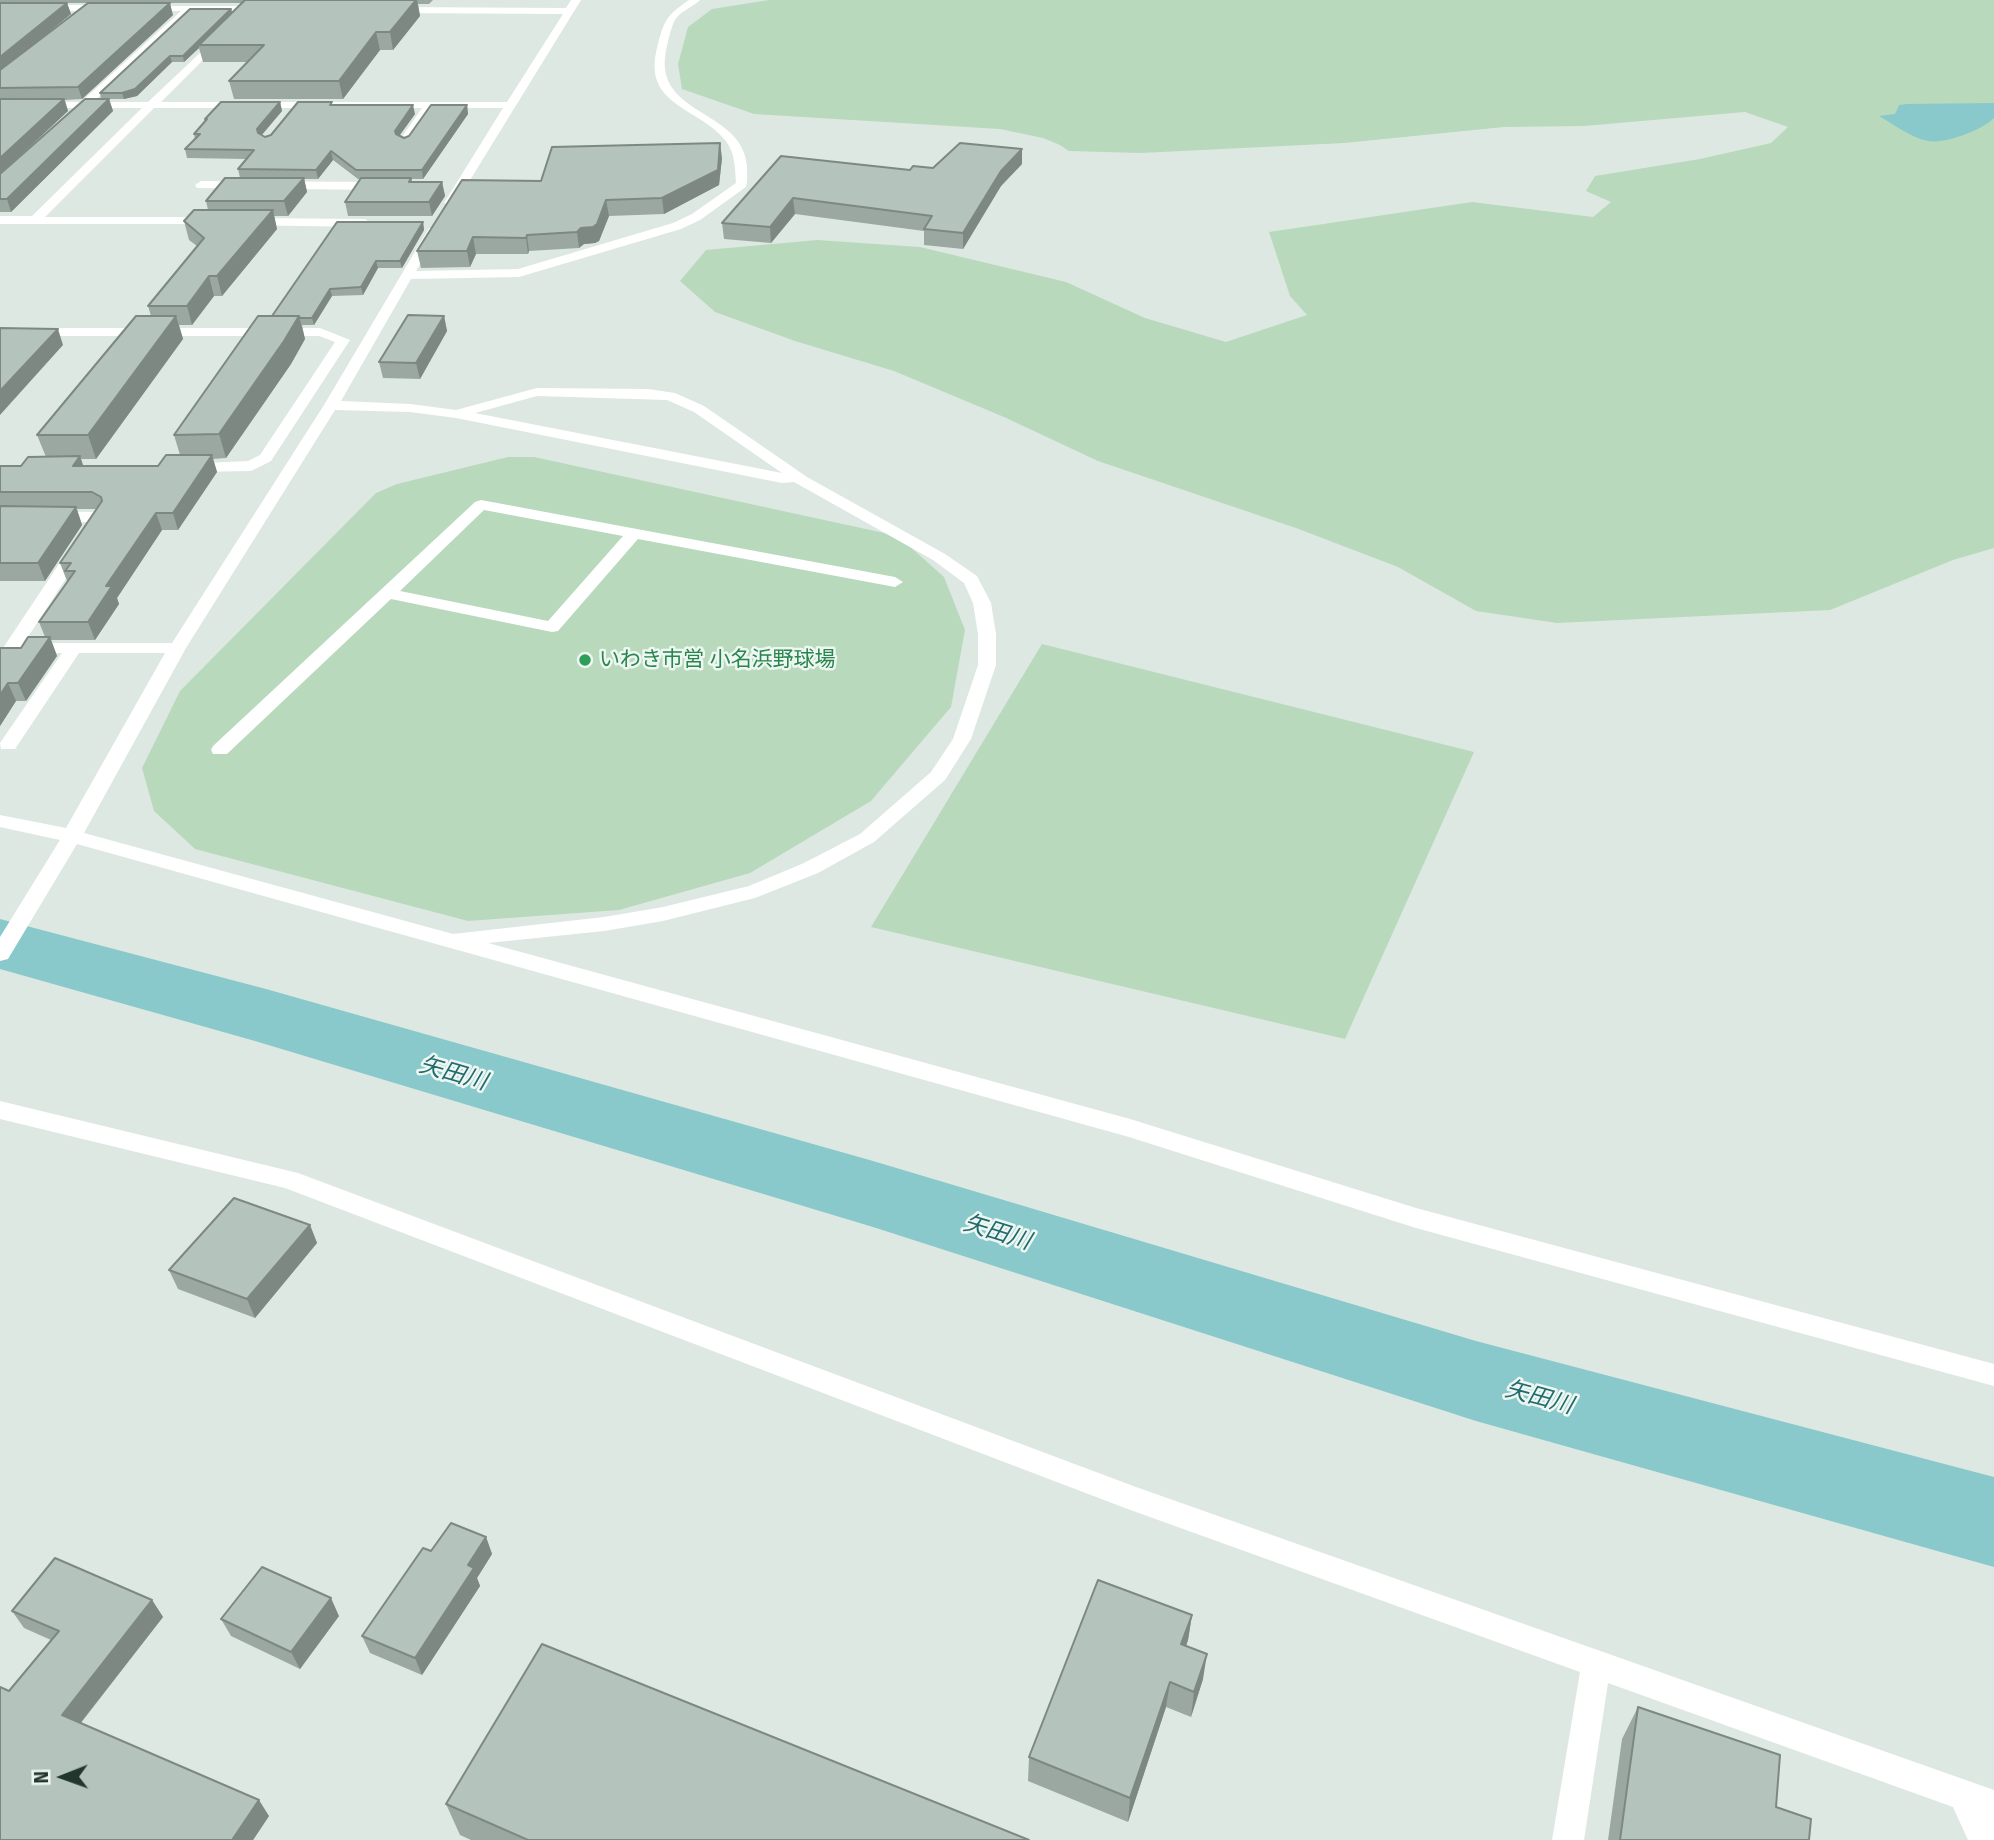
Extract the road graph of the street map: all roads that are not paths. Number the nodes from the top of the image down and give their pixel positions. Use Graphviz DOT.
graph roads {
  1 [pos="257,0"];
  2 [pos="695,0"];
  3 [pos="572,5"];
  4 [pos="0,8"];
  5 [pos="88,8"];
  6 [pos="113,8"];
  7 [pos="139,8"];
  8 [pos="189,9"];
  9 [pos="248,9"];
  10 [pos="276,9"];
  11 [pos="373,10"];
  12 [pos="78,16"];
  13 [pos="238,19"];
  14 [pos="229,29"];
  15 [pos="0,105"];
  16 [pos="83,105"];
  17 [pos="152,105"];
  18 [pos="430,105"];
  19 [pos="510,105"];
  20 [pos="74,114"];
  21 [pos="405,141"];
  22 [pos="201,185"];
  23 [pos="392,186"];
  24 [pos="0,220"];
  25 [pos="35,220"];
  26 [pos="382,223"];
  27 [pos="407,275"];
  28 [pos="0,332"];
  29 [pos="331,405"];
  30 [pos="456,414"];
  31 [pos="167,467"];
  32 [pos="797,477"];
  33 [pos="0,516"];
  34 [pos="635,533"];
  35 [pos="895,582"];
  36 [pos="387,593"];
  37 [pos="6,648"];
  38 [pos="74,648"];
  39 [pos="177,648"];
  40 [pos="8,745"];
  41 [pos="220,750"];
  42 [pos="0,821"];
  43 [pos="72,836"];
  44 [pos="448,940"];
  45 [pos="0,954"];
  46 [pos="0,1110"];
  47 [pos="1994,1375"];
  48 [pos="1596,1665"];
  49 [pos="1979,1801"];
  50 [pos="1568,1840"];
  51 [pos="1984,1840"];
  1 -- 9 [label="street"];
  2 -- 27 [label="street"];
  3 -- 11 [label="street"];
  3 -- 19 [label="street"];
  4 -- 5 [label="street"];
  5 -- 6 [label="street"];
  5 -- 12 [label="street"];
  7 -- 8 [label="street"];
  8 -- 9 [label="street"];
  8 -- 16 [label="street"];
  9 -- 10 [label="street"];
  9 -- 13 [label="street"];
  14 -- 17 [label="street"];
  15 -- 16 [label="street"];
  16 -- 17 [label="street"];
  16 -- 20 [label="street"];
  17 -- 18 [label="street"];
  17 -- 25 [label="street"];
  18 -- 19 [label="street"];
  18 -- 21 [label="street"];
  19 -- 27 [label="street"];
  22 -- 23 [label="street"];
  24 -- 25 [label="street"];
  25 -- 26 [label="street"];
  27 -- 29 [label="street"];
  28 -- 31 [label="street"];
  29 -- 30 [label="street"];
  29 -- 39 [label="street"];
  30 -- 32 [label="street"];
  30 -- 32 [label="street"];
  32 -- 44 [label="street"];
  33 -- 37 [label="street"];
  34 -- 35 [label="street"];
  34 -- 36 [label="street"];
  34 -- 36 [label="street"];
  36 -- 41 [label="street"];
  37 -- 38 [label="street"];
  38 -- 39 [label="street"];
  38 -- 40 [label="street"];
  39 -- 43 [label="street"];
  42 -- 43 [label="street"];
  43 -- 44 [label="street"];
  43 -- 45 [label="street"];
  44 -- 47 [label="street"];
  46 -- 48 [label="street"];
  48 -- 49 [label="street"];
  48 -- 50 [label="street"];
  49 -- 51 [label="street"];
}
